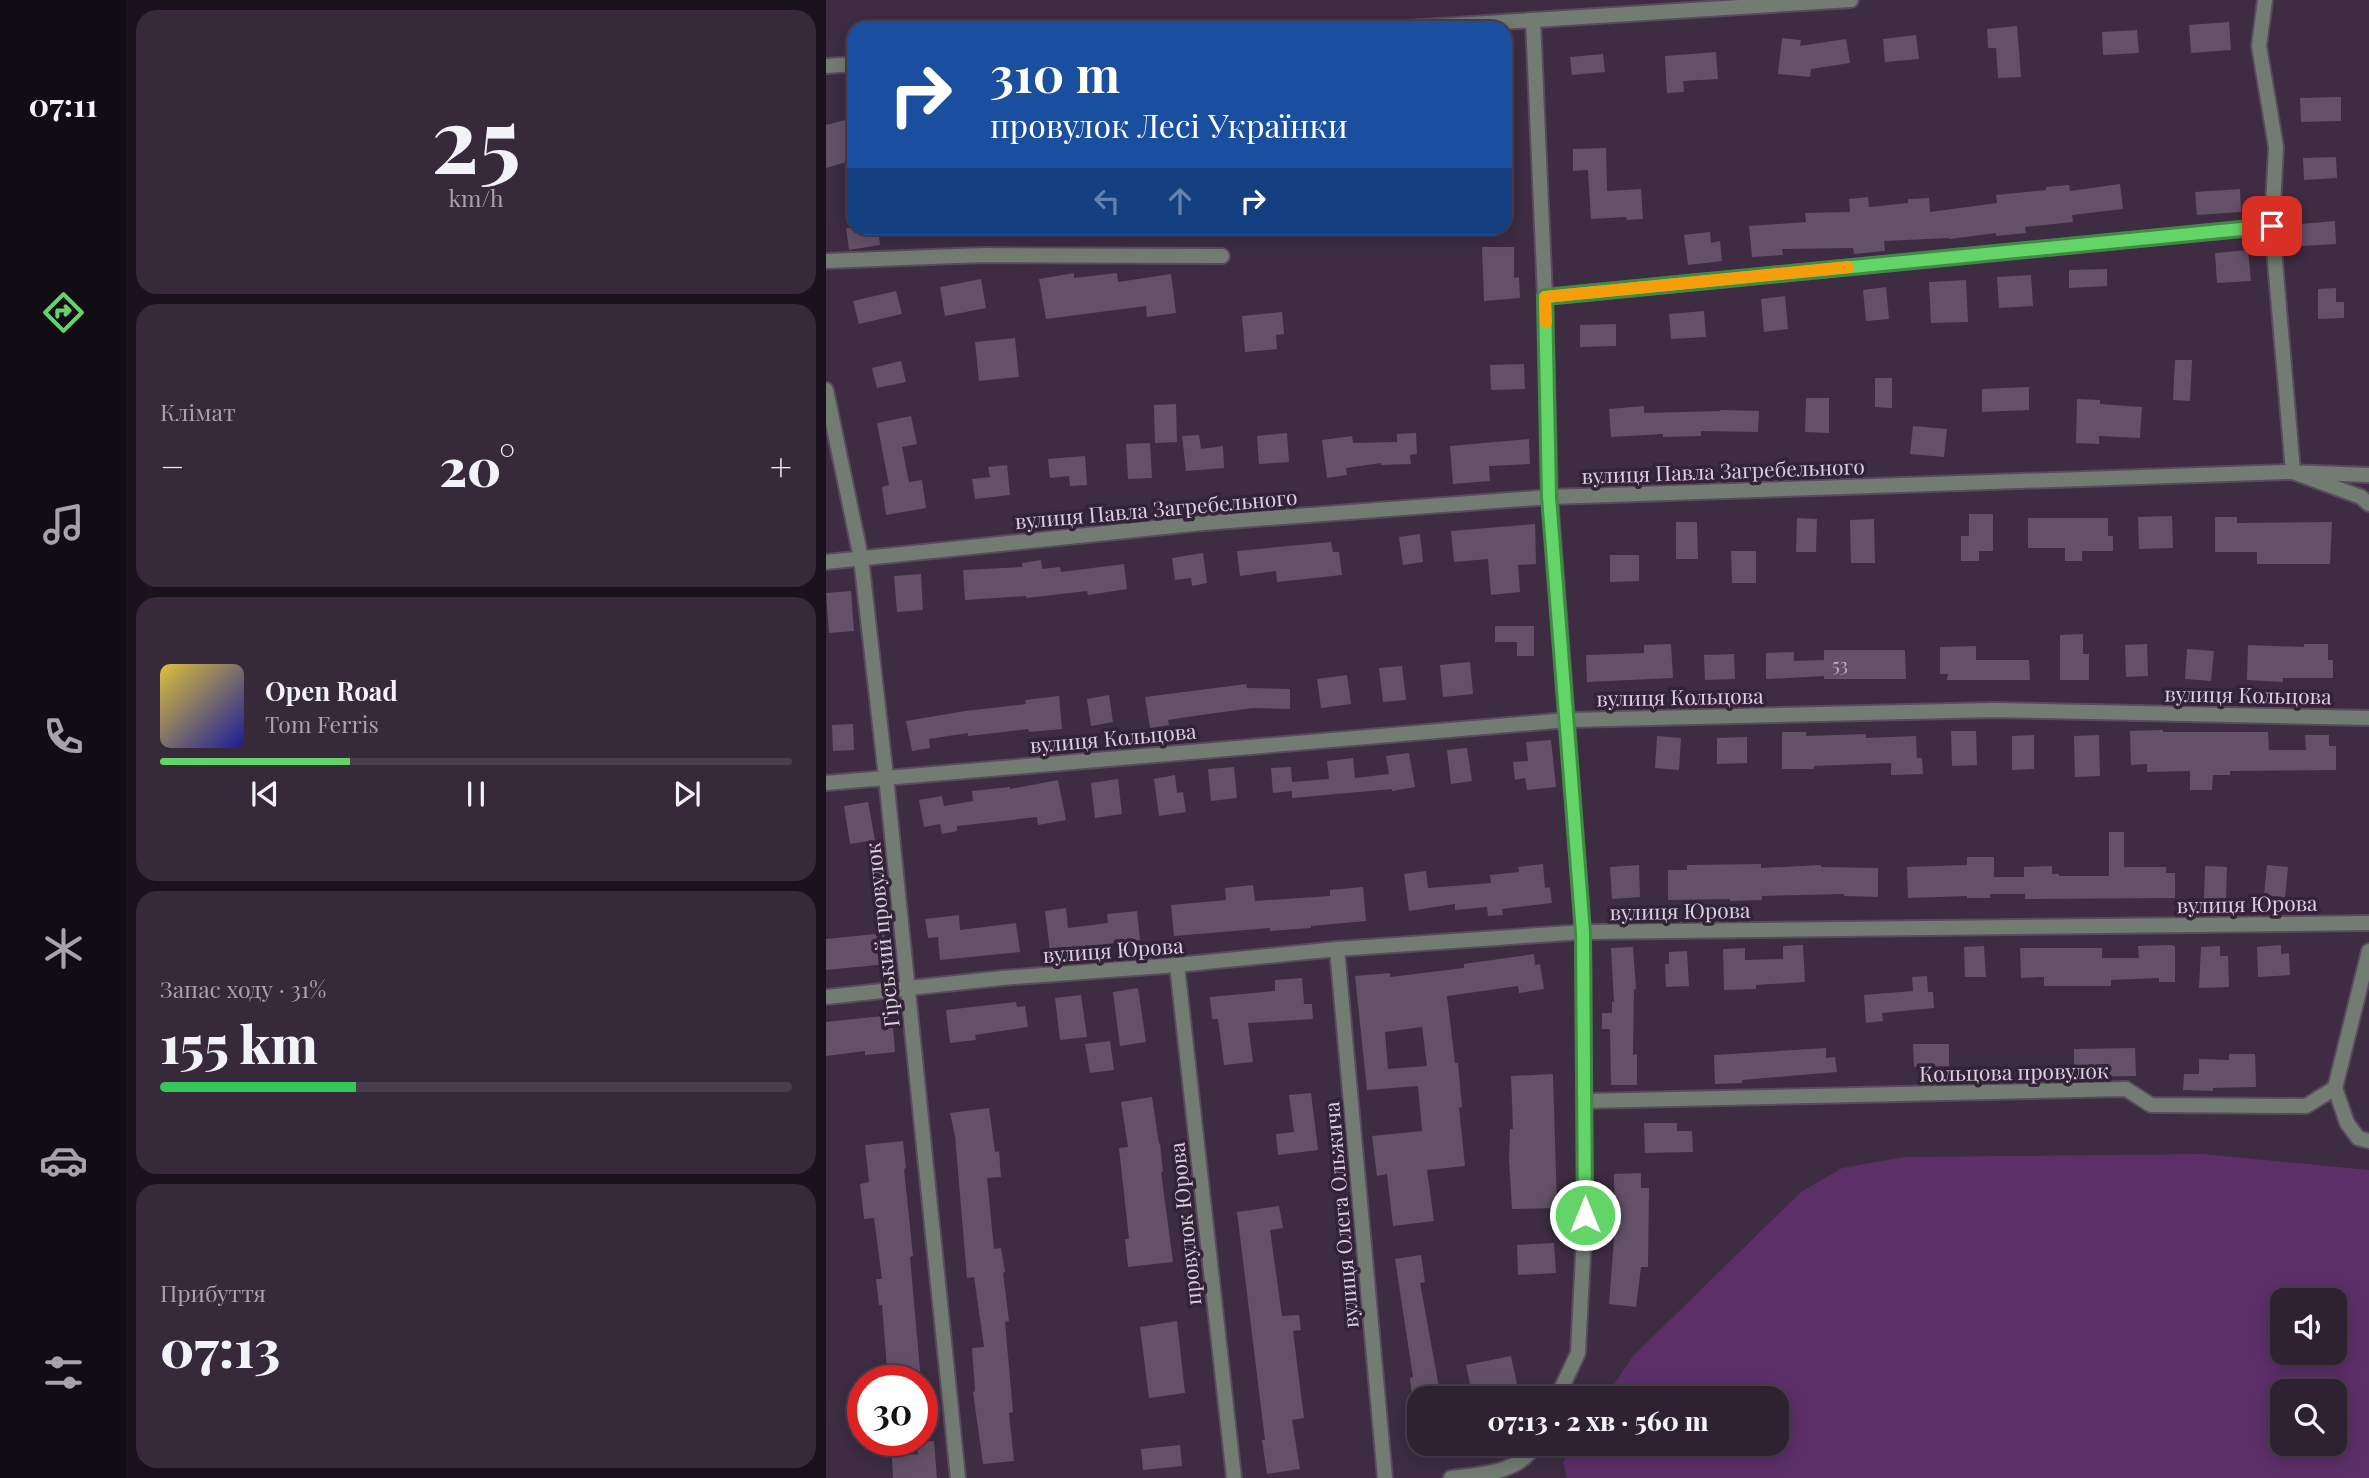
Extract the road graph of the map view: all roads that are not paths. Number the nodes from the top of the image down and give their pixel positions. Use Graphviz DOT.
graph roads {
  1 [pos="1851,0"];
  2 [pos="2265,0"];
  3 [pos="1533,20"];
  4 [pos="1512,21"];
  5 [pos="847,64"];
  6 [pos="826,66"];
  7 [pos="2272,226"];
  8 [pos="1222,256"];
  9 [pos="826,261"];
  10 [pos="1545,297"];
  11 [pos="826,390"];
  12 [pos="2290,472"];
  13 [pos="2369,475"];
  14 [pos="1549,497"];
  15 [pos="2369,505"];
  16 [pos="861,558"];
  17 [pos="826,562"];
  18 [pos="2369,718"];
  19 [pos="1568,720"];
  20 [pos="887,777"];
  21 [pos="826,783"];
  22 [pos="2369,923"];
  23 [pos="1583,932"];
  24 [pos="1337,949"];
  25 [pos="2369,951"];
  26 [pos="1177,965"];
  27 [pos="907,988"];
  28 [pos="826,997"];
  29 [pos="2335,1088"];
  30 [pos="1584,1101"];
  31 [pos="2369,1141"];
  32 [pos="1563,1386"];
  33 [pos="1529,1456"];
  34 [pos="958,1478"];
  35 [pos="1234,1478"];
  36 [pos="1385,1478"];
  37 [pos="1451,1478"];
  1 -- 3 [label="street"];
  2 -- 7 [label="street"];
  3 -- 4 [label="street"];
  3 -- 10 [label="street"];
  5 -- 6 [label="street"];
  7 -- 10 [label="street"];
  7 -- 12 [label="street"];
  8 -- 9 [label="street"];
  10 -- 14 [label="street"];
  11 -- 16 [label="street, Гірський провулок"];
  12 -- 13 [label="street, вулиця Павла Загребельного"];
  12 -- 14 [label="street, вулиця Павла Загребельного"];
  12 -- 15 [label="street"];
  14 -- 16 [label="street, вулиця Павла Загребельного"];
  14 -- 19 [label="street"];
  16 -- 17 [label="street, вулиця Павла Загребельного"];
  16 -- 20 [label="street, Гірський провулок"];
  18 -- 19 [label="street, вулиця Кольцова"];
  19 -- 20 [label="street, вулиця Кольцова"];
  19 -- 23 [label="street"];
  20 -- 21 [label="street, вулиця Кольцова"];
  20 -- 27 [label="street, Гірський провулок"];
  22 -- 23 [label="street, вулиця Юрова"];
  23 -- 24 [label="street, вулиця Юрова"];
  23 -- 30 [label="street"];
  24 -- 26 [label="street, вулиця Юрова"];
  24 -- 36 [label="street, вулиця Олега Ольжича"];
  25 -- 29 [label="street"];
  26 -- 27 [label="street, вулиця Юрова"];
  26 -- 35 [label="street, провулок Юрова"];
  27 -- 28 [label="street, вулиця Юрова"];
  27 -- 34 [label="street, Гірський провулок"];
  29 -- 30 [label="street, Кольцова провулок"];
  29 -- 31 [label="street"];
  30 -- 32 [label="street"];
  33 -- 37 [label="street"];
}
